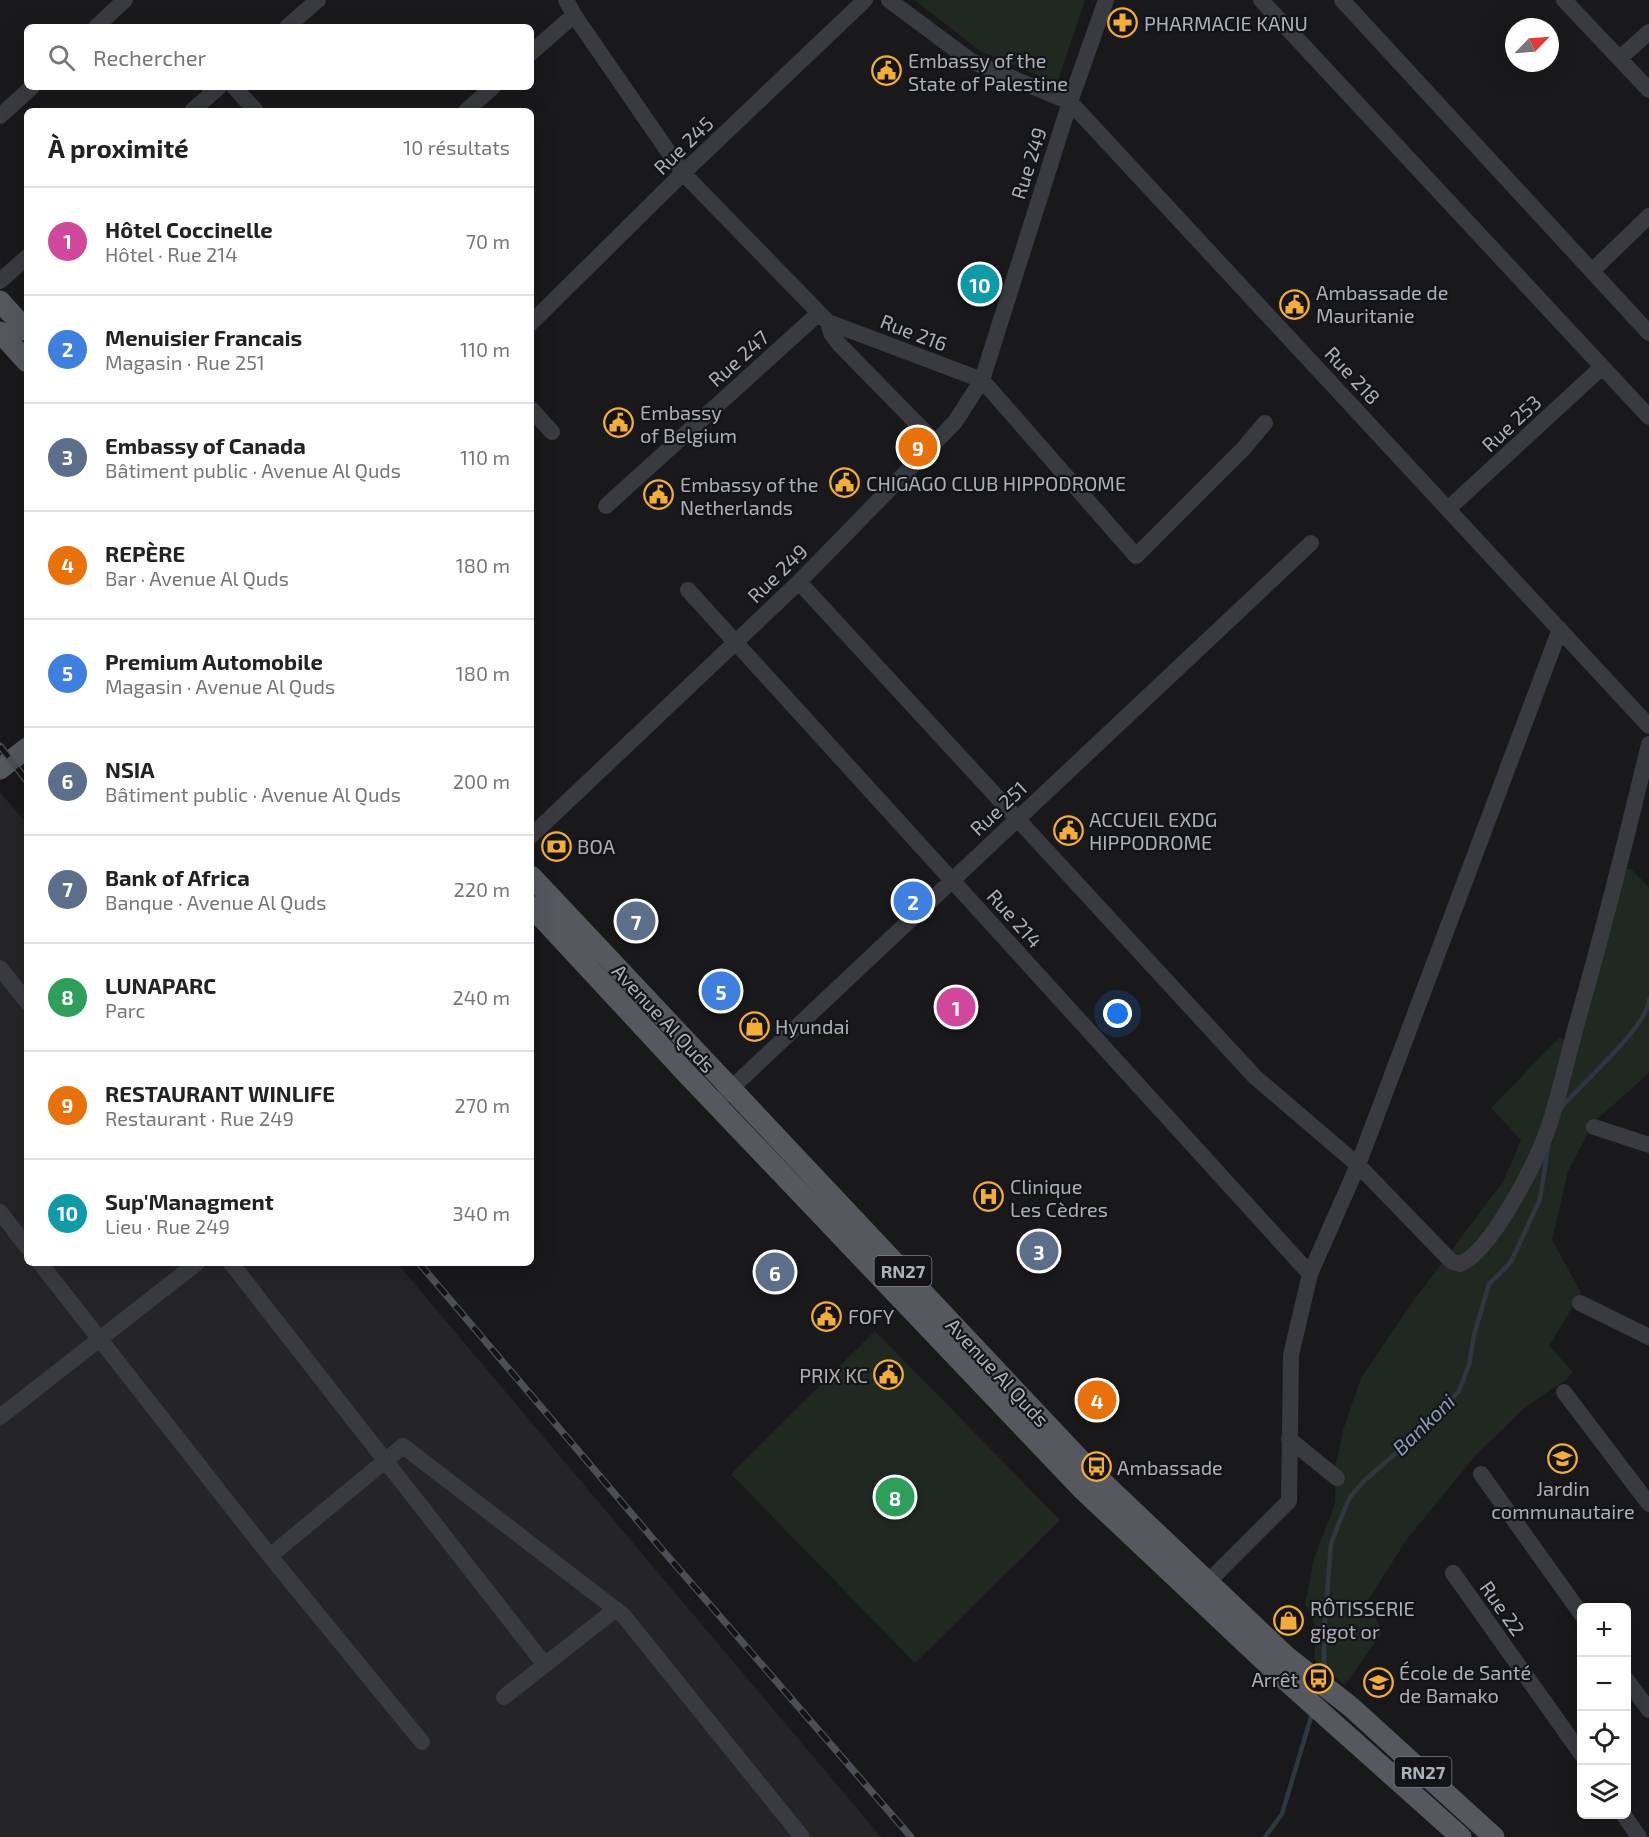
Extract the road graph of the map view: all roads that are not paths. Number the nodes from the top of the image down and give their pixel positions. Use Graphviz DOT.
graph roads {
  1 [pos="126,0"];
  2 [pos="318,0"];
  3 [pos="865,0"];
  4 [pos="889,0"];
  5 [pos="1106,0"];
  6 [pos="1261,0"];
  7 [pos="1342,0"];
  8 [pos="1564,0"];
  9 [pos="570,7"];
  10 [pos="99,24"];
  11 [pos="290,24"];
  12 [pos="1649,32"];
  13 [pos="534,49"];
  14 [pos="1620,58"];
  15 [pos="29,90"];
  16 [pos="216,90"];
  17 [pos="237,90"];
  18 [pos="490,90"];
  19 [pos="1649,90"];
  20 [pos="1070,102"];
  21 [pos="195,108"];
  22 [pos="253,108"];
  23 [pos="469,108"];
  24 [pos="0,117"];
  25 [pos="683,173"];
  26 [pos="1649,216"];
  27 [pos="24,260"];
  28 [pos="1592,271"];
  29 [pos="0,281"];
  30 [pos="0,302"];
  31 [pos="823,317"];
  32 [pos="534,320"];
  33 [pos="24,328"];
  34 [pos="0,332"];
  35 [pos="1649,333"];
  36 [pos="24,359"];
  37 [pos="1602,367"];
  38 [pos="982,380"];
  39 [pos="534,412"];
  40 [pos="1649,417"];
  41 [pos="1265,423"];
  42 [pos="552,432"];
  43 [pos="935,442"];
  44 [pos="606,506"];
  45 [pos="1448,509"];
  46 [pos="1311,543"];
  47 [pos="799,582"];
  48 [pos="688,590"];
  49 [pos="1560,628"];
  50 [pos="735,642"];
  51 [pos="1649,726"];
  52 [pos="1649,744"];
  53 [pos="24,750"];
  54 [pos="0,769"];
  55 [pos="1017,819"];
  56 [pos="534,833"];
  57 [pos="534,879"];
  58 [pos="952,880"];
  59 [pos="534,909"];
  60 [pos="0,968"];
  61 [pos="24,998"];
  62 [pos="731,1089"];
  63 [pos="715,1104"];
  64 [pos="1594,1127"];
  65 [pos="1649,1145"];
  66 [pos="1358,1165"];
  67 [pos="0,1212"];
  68 [pos="24,1243"];
  69 [pos="42,1266"];
  70 [pos="193,1266"];
  71 [pos="236,1266"];
  72 [pos="1310,1274"];
  73 [pos="1580,1303"];
  74 [pos="1649,1337"];
  75 [pos="99,1340"];
  76 [pos="1564,1392"];
  77 [pos="0,1417"];
  78 [pos="1290,1439"];
  79 [pos="386,1461"];
  80 [pos="1481,1474"];
  81 [pos="1338,1478"];
  82 [pos="1649,1504"];
  83 [pos="270,1556"];
  84 [pos="1453,1573"];
  85 [pos="1208,1582"];
  86 [pos="616,1609"];
  87 [pos="1577,1609"];
  88 [pos="1280,1663"];
  89 [pos="545,1665"];
  90 [pos="1631,1686"];
  91 [pos="504,1697"];
  92 [pos="1649,1710"];
  93 [pos="422,1742"];
  94 [pos="1577,1749"];
  95 [pos="1626,1819"];
  96 [pos="802,1837"];
  97 [pos="1461,1837"];
  98 [pos="1494,1837"];
  99 [pos="1639,1837"];
  1 -- 10 [label="street"];
  2 -- 11 [label="street"];
  3 -- 25 [label="street, Rue 245"];
  4 -- 20 [label="street, Rue 218"];
  5 -- 20 [label="street, Rue 249"];
  6 -- 37 [label="street"];
  7 -- 28 [label="street"];
  8 -- 14 [label="street"];
  9 -- 13 [label="street"];
  9 -- 25 [label="street, Rue 216"];
  12 -- 14 [label="street"];
  14 -- 19 [label="street"];
  15 -- 24 [label="street"];
  16 -- 21 [label="street"];
  17 -- 22 [label="street"];
  18 -- 23 [label="street"];
  20 -- 38 [label="street, Rue 249"];
  20 -- 45 [label="street, Rue 218"];
  25 -- 31 [label="street, Rue 216"];
  25 -- 32 [label="street, Rue 245"];
  26 -- 28 [label="street"];
  27 -- 29 [label="street"];
  28 -- 35 [label="street"];
  30 -- 33 [label="main road"];
  31 -- 38 [label="street, Rue 216"];
  31 -- 43 [label="street"];
  31 -- 44 [label="street, Rue 247"];
  34 -- 36 [label="main road"];
  37 -- 40 [label="street"];
  37 -- 45 [label="street, Rue 253"];
  38 -- 41 [label="street, Rue 216"];
  38 -- 43 [label="street, Rue 249"];
  39 -- 42 [label="street"];
  43 -- 47 [label="street, Rue 249"];
  45 -- 49 [label="street, Rue 218"];
  46 -- 55 [label="street, Rue 251"];
  47 -- 50 [label="street, Rue 249"];
  47 -- 55 [label="street"];
  48 -- 50 [label="street, Rue 214"];
  49 -- 51 [label="street, Rue 218"];
  49 -- 66 [label="street"];
  50 -- 56 [label="street, Rue 249"];
  50 -- 58 [label="street, Rue 214"];
  52 -- 66 [label="street"];
  53 -- 54 [label="main road"];
  55 -- 58 [label="street, Rue 251"];
  55 -- 66 [label="street"];
  57 -- 62 [label="main road, Avenue Al Quds / RN27"];
  58 -- 62 [label="street, Rue 251"];
  58 -- 72 [label="street, Rue 214"];
  59 -- 63 [label="main road, Avenue Al Quds / RN27"];
  60 -- 61 [label="street"];
  62 -- 63 [label="street, Rue 251"];
  62 -- 85 [label="main road, Avenue Al Quds / RN27"];
  63 -- 88 [label="main road, Avenue Al Quds / RN27"];
  64 -- 65 [label="street"];
  66 -- 72 [label="street"];
  67 -- 68 [label="street"];
  69 -- 75 [label="street"];
  70 -- 75 [label="street"];
  71 -- 79 [label="street"];
  72 -- 78 [label="street"];
  73 -- 74 [label="street"];
  75 -- 77 [label="street"];
  75 -- 83 [label="street"];
  76 -- 82 [label="street"];
  78 -- 81 [label="street"];
  78 -- 85 [label="street"];
  79 -- 83 [label="street"];
  79 -- 86 [label="street"];
  79 -- 89 [label="street"];
  80 -- 87 [label="street"];
  83 -- 93 [label="street"];
  84 -- 94 [label="street, Rue 22"];
  85 -- 88 [label="main road, Avenue Al Quds / RN27"];
  86 -- 89 [label="street"];
  86 -- 96 [label="street"];
  88 -- 97 [label="main road, Avenue Al Quds / RN27"];
  88 -- 98 [label="main road, Avenue Al Quds / RN27"];
  89 -- 91 [label="street"];
  90 -- 92 [label="street"];
  95 -- 99 [label="street"];
}
